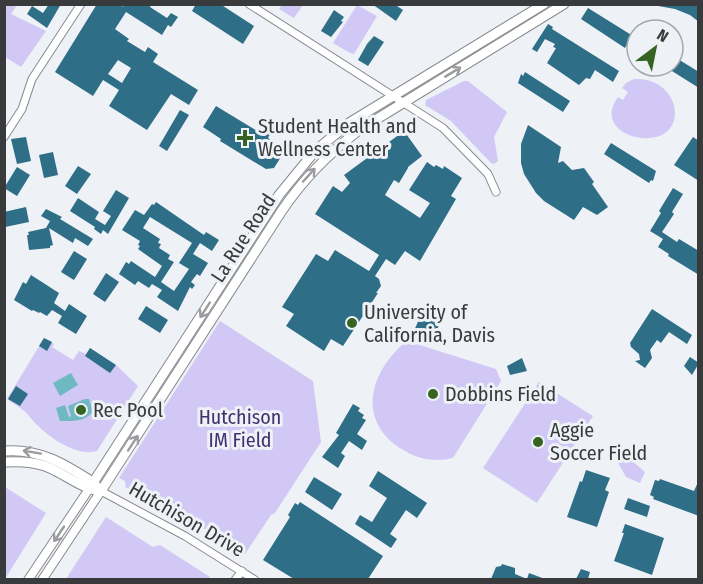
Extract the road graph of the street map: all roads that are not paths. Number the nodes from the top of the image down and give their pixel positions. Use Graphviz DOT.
graph roads {
  1 [pos="81,4"];
  2 [pos="249,4"];
  3 [pos="544,4"];
  4 [pos="564,4"];
  5 [pos="393,97"];
  6 [pos="402,102"];
  7 [pos="4,137"];
  8 [pos="496,192"];
  9 [pos="4,451"];
  10 [pos="4,462"];
  11 [pos="92,486"];
  12 [pos="101,491"];
  13 [pos="242,571"];
  14 [pos="28,579"];
  15 [pos="42,579"];
  16 [pos="235,579"];
  17 [pos="255,579"];
  1 -- 7 [label="street"];
  2 -- 5 [label="street"];
  3 -- 5 [label="main road, La Rue Road"];
  6 -- 4 [label="main road, La Rue Road, one-way"];
  5 -- 6 [label="street"];
  5 -- 11 [label="main road, La Rue Road, one-way"];
  6 -- 8 [label="street"];
  12 -- 6 [label="main road, La Rue Road, one-way"];
  11 -- 9 [label="main road, Hutchison Drive, one-way"];
  10 -- 11 [label="main road, Hutchison Drive"];
  11 -- 12 [label="main road, Hutchison Drive"];
  11 -- 14 [label="street, La Rue Road, one-way"];
  12 -- 13 [label="street, Hutchison Drive"];
  12 -- 15 [label="street, La Rue Road"];
  13 -- 16 [label="street"];
  13 -- 17 [label="street, Hutchison Drive"];
}
